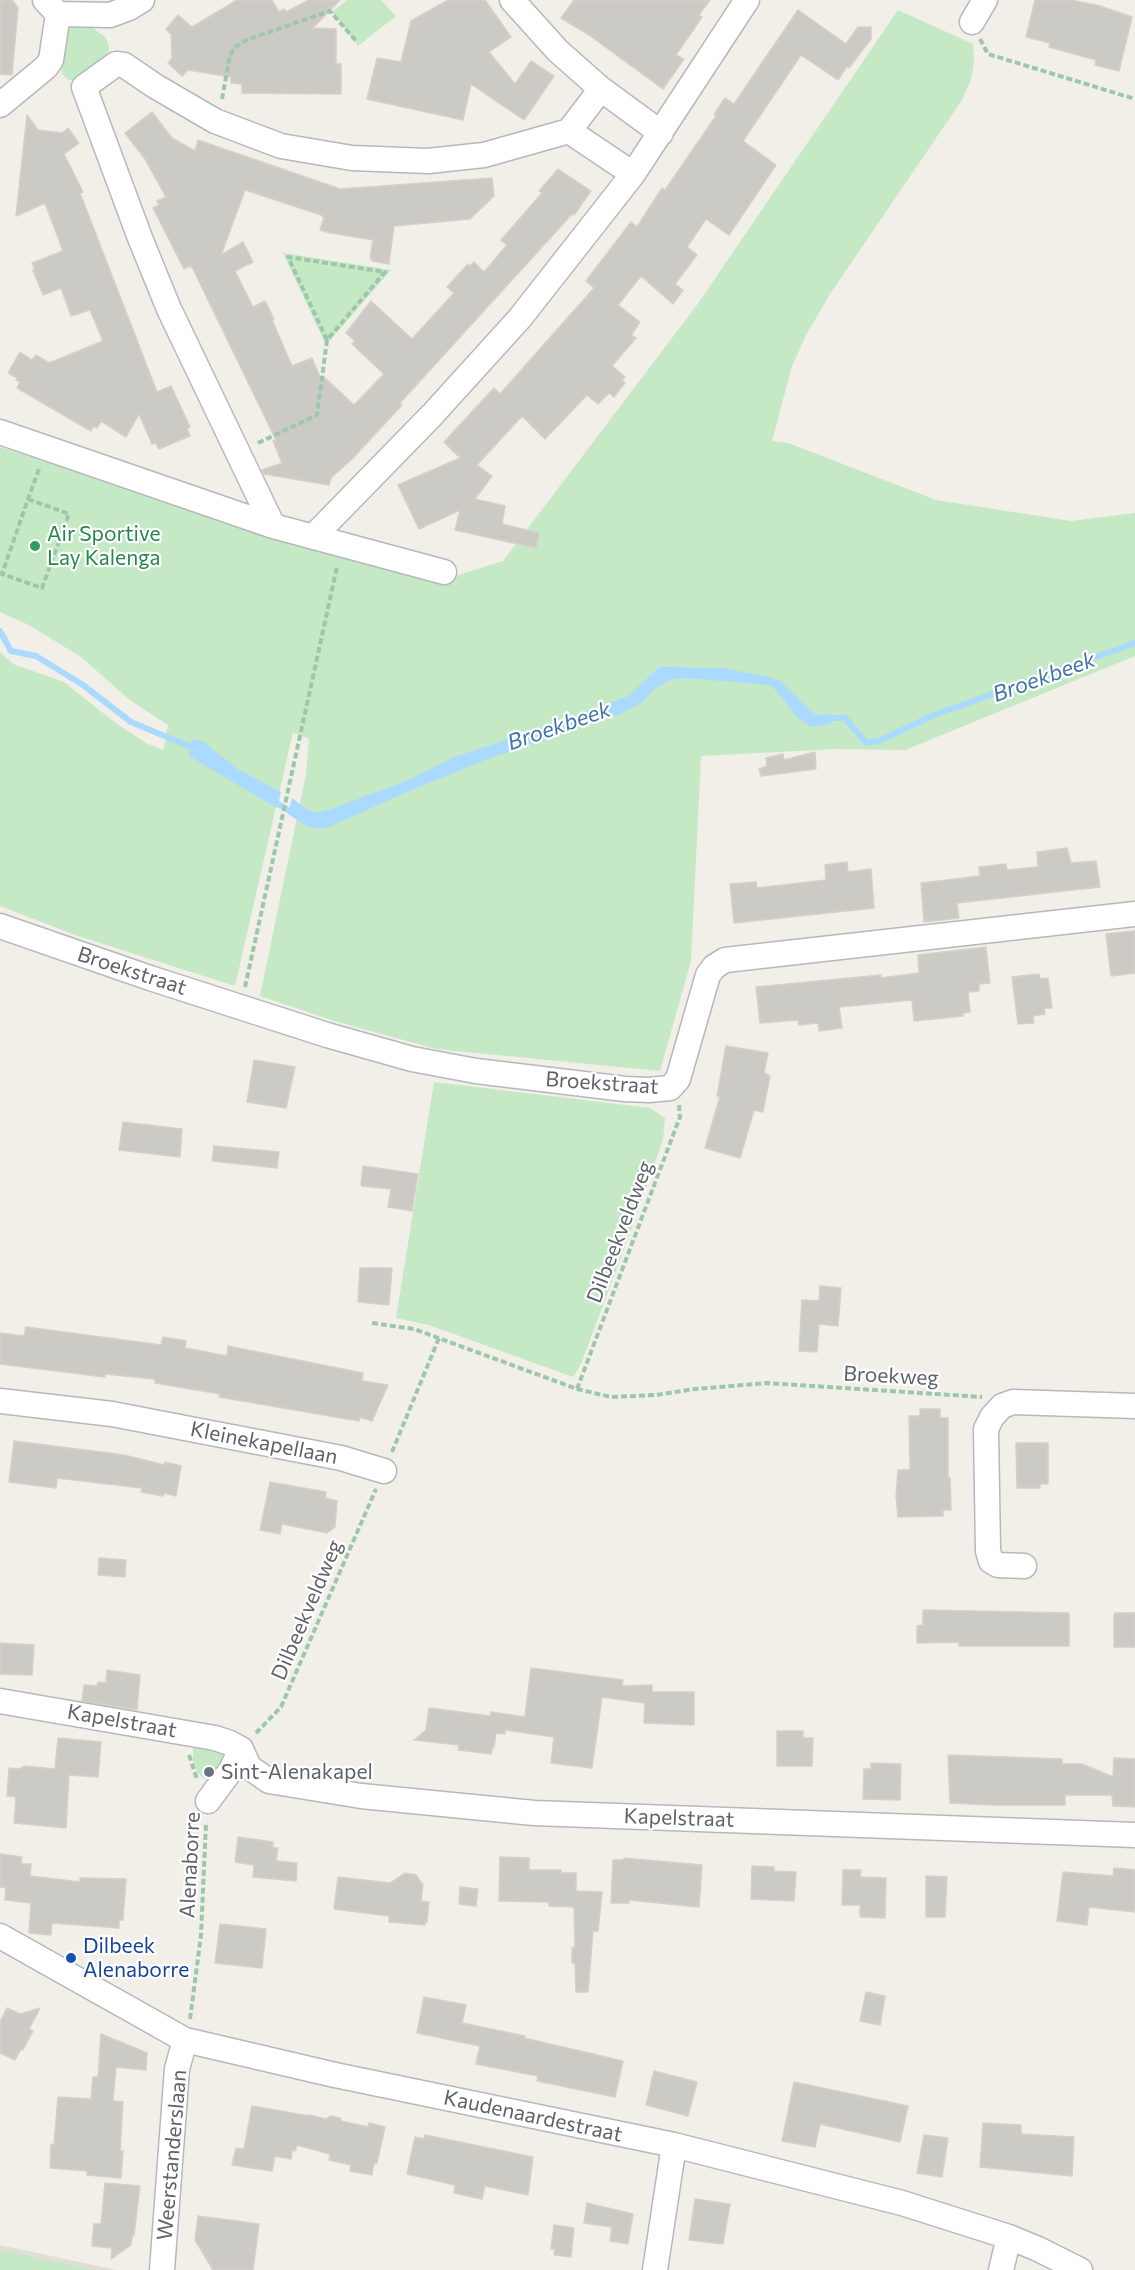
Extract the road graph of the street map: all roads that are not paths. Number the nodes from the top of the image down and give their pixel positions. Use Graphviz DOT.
graph roads {
  1 [pos="142,0"];
  2 [pos="512,0"];
  3 [pos="747,0"];
  4 [pos="985,0"];
  5 [pos="51,7"];
  6 [pos="972,22"];
  7 [pos="601,89"];
  8 [pos="0,105"];
  9 [pos="569,131"];
  10 [pos="661,133"];
  11 [pos="633,174"];
  12 [pos="0,432"];
  13 [pos="273,526"];
  14 [pos="313,537"];
  15 [pos="444,572"];
  16 [pos="1135,914"];
  17 [pos="0,926"];
  18 [pos="0,1401"];
  19 [pos="1135,1406"];
  20 [pos="384,1471"];
  21 [pos="1024,1566"];
  22 [pos="0,1701"];
  23 [pos="241,1749"];
  24 [pos="208,1801"];
  25 [pos="1135,1835"];
  26 [pos="0,1936"];
  27 [pos="185,2040"];
  28 [pos="674,2145"];
  29 [pos="1009,2237"];
  30 [pos="162,2270"];
  31 [pos="656,2270"];
  32 [pos="1001,2270"];
  33 [pos="1080,2270"];
  1 -- 5 [label="street"];
  2 -- 7 [label="street"];
  3 -- 10 [label="street"];
  4 -- 6 [label="street"];
  5 -- 8 [label="street"];
  7 -- 9 [label="street"];
  7 -- 10 [label="street"];
  9 -- 11 [label="street"];
  9 -- 13 [label="street"];
  10 -- 11 [label="street"];
  11 -- 14 [label="street"];
  12 -- 13 [label="street"];
  13 -- 14 [label="street"];
  14 -- 15 [label="street"];
  16 -- 17 [label="street, Broekstraat"];
  18 -- 20 [label="street, Kleinekapellaan"];
  19 -- 21 [label="street"];
  22 -- 23 [label="street, Kapelstraat"];
  23 -- 24 [label="street"];
  23 -- 25 [label="street, Kapelstraat"];
  26 -- 27 [label="street, Kaudenaardestraat"];
  27 -- 28 [label="street, Kaudenaardestraat"];
  27 -- 30 [label="street, Weerstanderslaan"];
  28 -- 29 [label="street, Kaudenaardestraat"];
  28 -- 31 [label="street"];
  29 -- 32 [label="street"];
  29 -- 33 [label="street, Kaudenaardestraat"];
}
